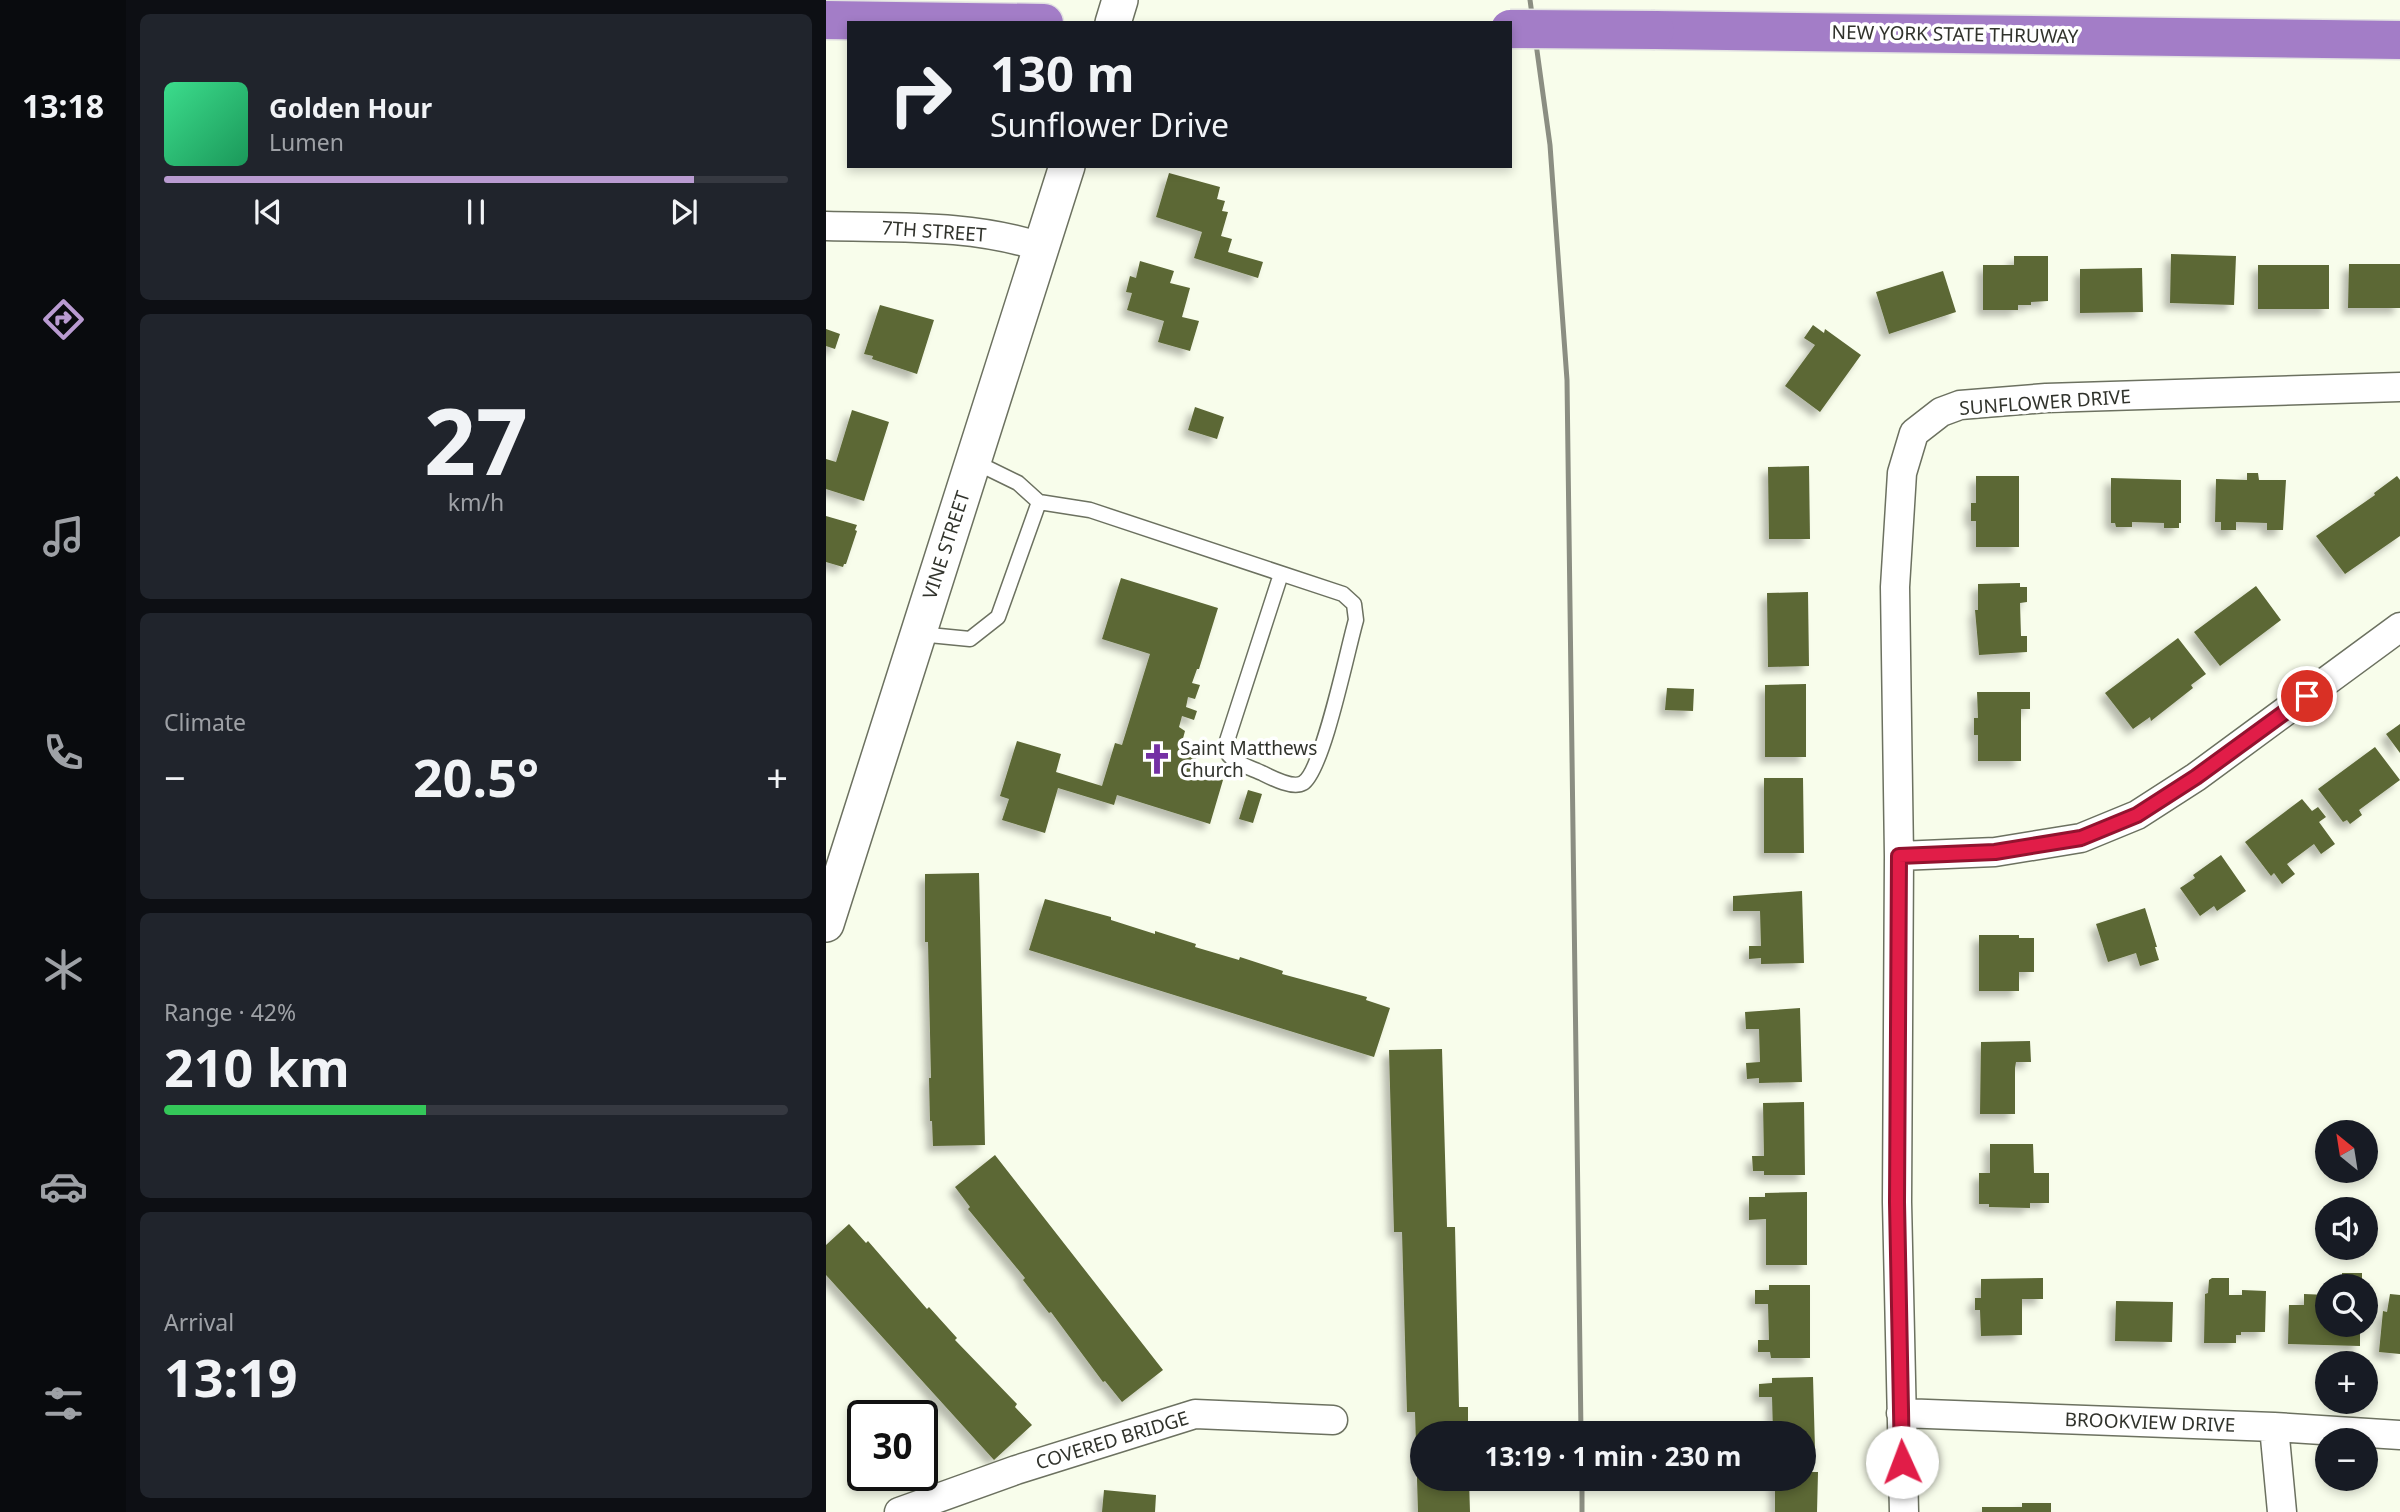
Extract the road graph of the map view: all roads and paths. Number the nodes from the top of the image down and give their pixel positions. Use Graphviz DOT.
graph roads {
  1 [pos="1120,0"];
  2 [pos="826,20"];
  3 [pos="912,21"];
  4 [pos="1114,21"];
  5 [pos="1512,29"];
  6 [pos="2400,40"];
  7 [pos="1066,168"];
  8 [pos="826,226"];
  9 [pos="1041,247"];
  10 [pos="2400,387"];
  11 [pos="973,461"];
  12 [pos="1039,502"];
  13 [pos="1281,573"];
  14 [pos="2400,627"];
  15 [pos="918,634"];
  16 [pos="1899,856"];
  17 [pos="826,924"];
  18 [pos="1901,1413"];
  19 [pos="1333,1420"];
  20 [pos="2274,1427"];
  21 [pos="2400,1435"];
  22 [pos="899,1512"];
  23 [pos="1904,1512"];
  24 [pos="2282,1512"];
  1 -- 4 [label="street"];
  2 -- 3 [label="highway"];
  5 -- 6 [label="highway, NEW YORK STATE THRUWAY, bridge"];
  7 -- 9 [label="street, VINE STREET"];
  8 -- 9 [label="street, 7TH STREET"];
  9 -- 11 [label="street, VINE STREET"];
  10 -- 16 [label="street, SUNFLOWER DRIVE"];
  11 -- 12 [label="lane"];
  11 -- 15 [label="street, VINE STREET"];
  12 -- 13 [label="lane"];
  12 -- 15 [label="lane"];
  13 -- 13 [label="lane"];
  14 -- 16 [label="street"];
  15 -- 17 [label="street, VINE STREET"];
  16 -- 18 [label="street, SUNFLOWER DRIVE"];
  18 -- 20 [label="street, BROOKVIEW DRIVE"];
  18 -- 23 [label="street, SUNFLOWER DRIVE"];
  19 -- 22 [label="street, COVERED BRIDGE"];
  20 -- 21 [label="street, BROOKVIEW DRIVE"];
  20 -- 24 [label="street"];
}
